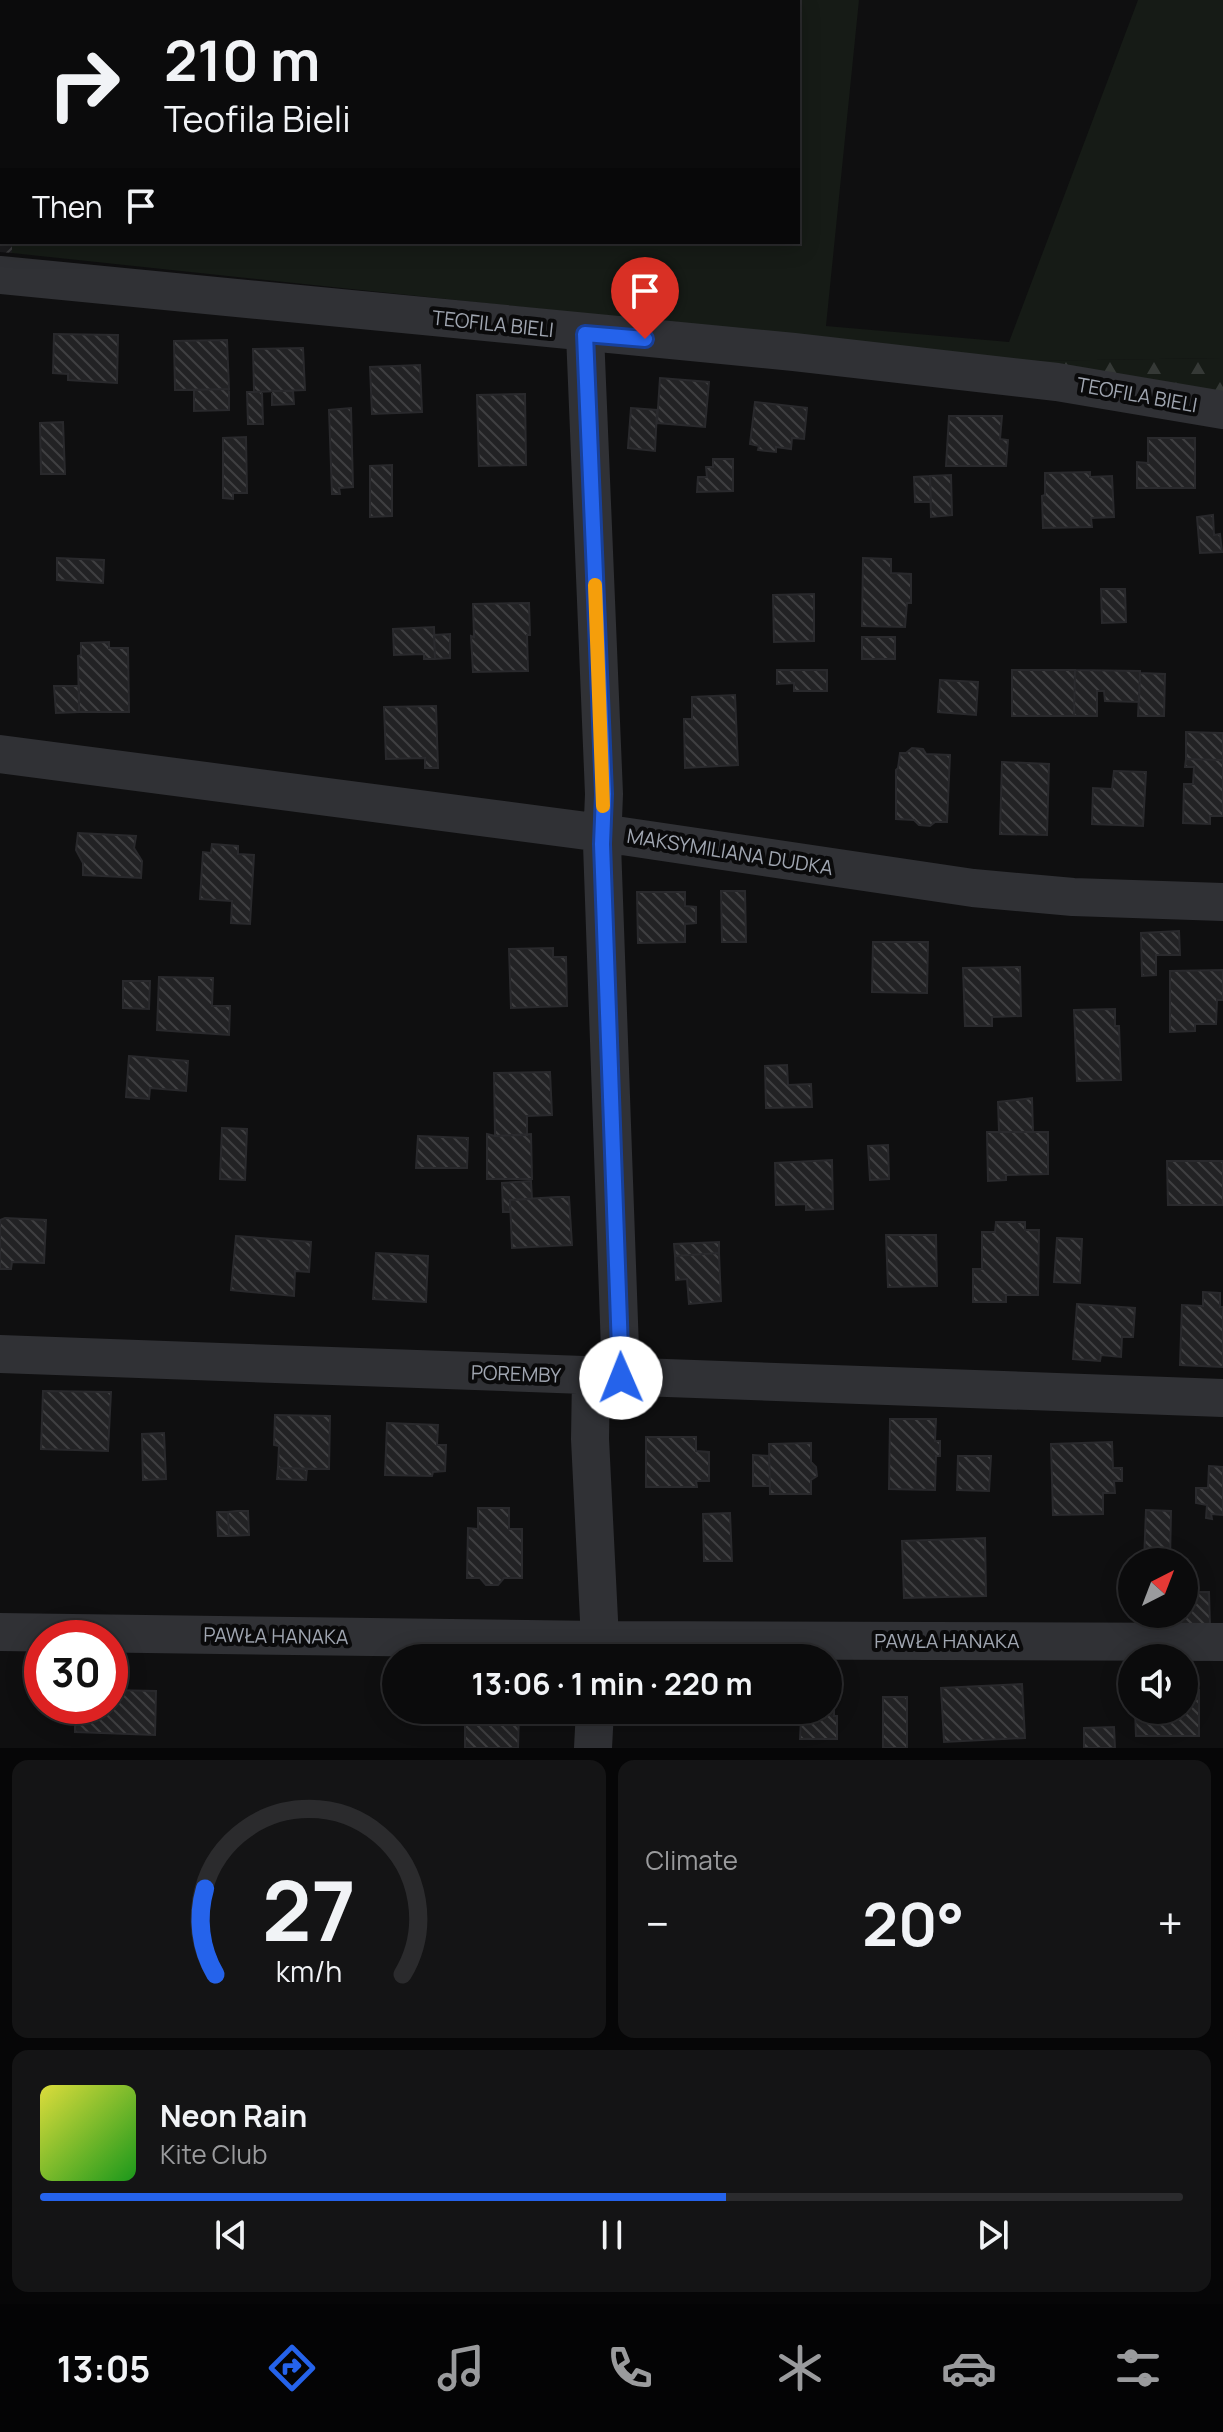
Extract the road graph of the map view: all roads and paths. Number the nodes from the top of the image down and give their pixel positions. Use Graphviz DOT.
graph roads {
  1 [pos="0,275"];
  2 [pos="585,334"];
  3 [pos="1223,410"];
  4 [pos="0,754"];
  5 [pos="602,833"];
  6 [pos="1223,902"];
  7 [pos="0,1354"];
  8 [pos="606,1377"];
  9 [pos="1223,1398"];
  10 [pos="0,1632"];
  11 [pos="1223,1642"];
  12 [pos="423,1644"];
  13 [pos="599,1644"];
  14 [pos="842,1646"];
  15 [pos="594,1724"];
  16 [pos="593,1748"];
  1 -- 2 [label="street, TEOFILA BIELI"];
  2 -- 3 [label="street, TEOFILA BIELI"];
  2 -- 5 [label="street"];
  4 -- 5 [label="street, MAKSYMILIANA DUDKA"];
  5 -- 6 [label="street, MAKSYMILIANA DUDKA"];
  5 -- 8 [label="street"];
  7 -- 8 [label="street, POREMBY"];
  8 -- 9 [label="street, POREMBY"];
  8 -- 13 [label="street"];
  10 -- 12 [label="street, PAWŁA HANAKA"];
  11 -- 14 [label="street, PAWŁA HANAKA"];
  15 -- 16 [label="street"];
}
